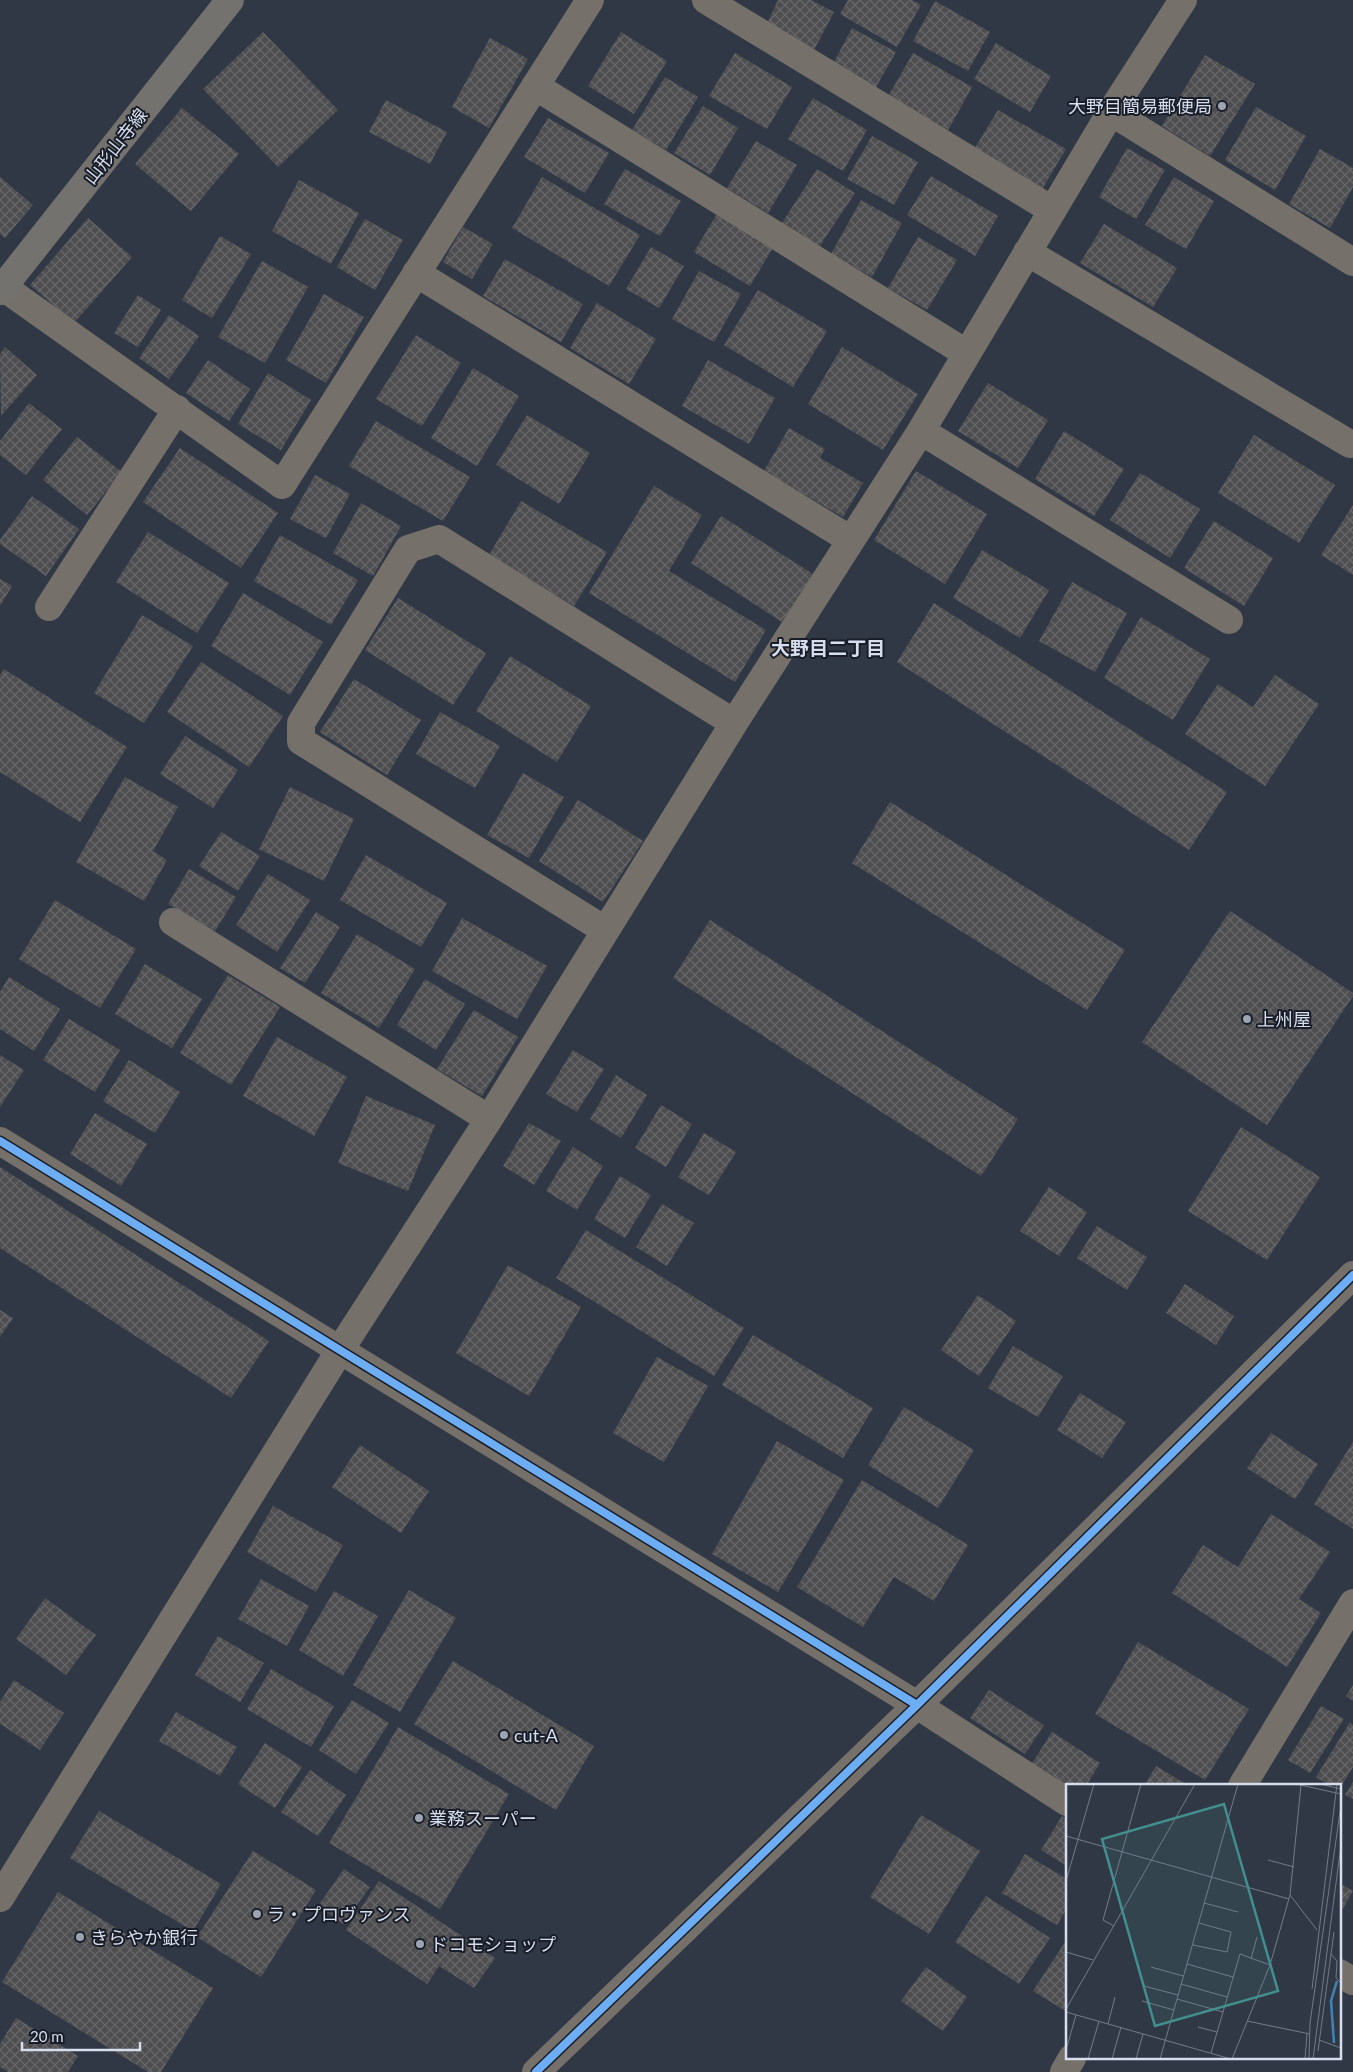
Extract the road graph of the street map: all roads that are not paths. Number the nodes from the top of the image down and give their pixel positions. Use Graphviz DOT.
graph roads {
  1 [pos="230,0"];
  2 [pos="590,0"];
  3 [pos="706,0"];
  4 [pos="1183,0"];
  5 [pos="535,86"];
  6 [pos="1111,112"];
  7 [pos="1052,210"];
  8 [pos="1027,252"];
  9 [pos="1353,262"];
  10 [pos="416,273"];
  11 [pos="2,289"];
  12 [pos="966,353"];
  13 [pos="177,409"];
  14 [pos="921,431"];
  15 [pos="1350,444"];
  16 [pos="851,540"];
  17 [pos="49,607"];
  18 [pos="1229,620"];
  19 [pos="734,723"];
  20 [pos="173,922"];
  21 [pos="605,930"];
  22 [pos="489,1119"];
  23 [pos="0,1141"];
  24 [pos="1353,1275"];
  25 [pos="340,1350"];
  26 [pos="1353,1603"];
  27 [pos="917,1705"];
  28 [pos="1243,1784"];
  29 [pos="1066,1801"];
  30 [pos="0,1898"];
  31 [pos="1340,1973"];
  32 [pos="1353,1981"];
  33 [pos="1071,2060"];
  34 [pos="536,2072"];
  35 [pos="1064,2072"];
  1 -- 11 [label="main road, 山形山寺線"];
  2 -- 5 [label="street"];
  3 -- 7 [label="street"];
  4 -- 6 [label="street"];
  5 -- 10 [label="street"];
  5 -- 12 [label="street"];
  6 -- 7 [label="street"];
  6 -- 9 [label="street"];
  7 -- 8 [label="street"];
  8 -- 12 [label="street"];
  8 -- 15 [label="street"];
  10 -- 13 [label="street"];
  10 -- 16 [label="street"];
  11 -- 13 [label="street"];
  12 -- 14 [label="street"];
  13 -- 17 [label="street"];
  14 -- 16 [label="street"];
  14 -- 18 [label="street"];
  16 -- 19 [label="street"];
  19 -- 21 [label="street"];
  19 -- 21 [label="street"];
  20 -- 22 [label="street"];
  21 -- 22 [label="street"];
  22 -- 25 [label="street"];
  23 -- 25 [label="street"];
  24 -- 27 [label="street"];
  25 -- 27 [label="street"];
  25 -- 30 [label="street"];
  26 -- 28 [label="street"];
  27 -- 29 [label="street"];
  27 -- 34 [label="street"];
  31 -- 32 [label="street"];
  33 -- 35 [label="street"];
}
